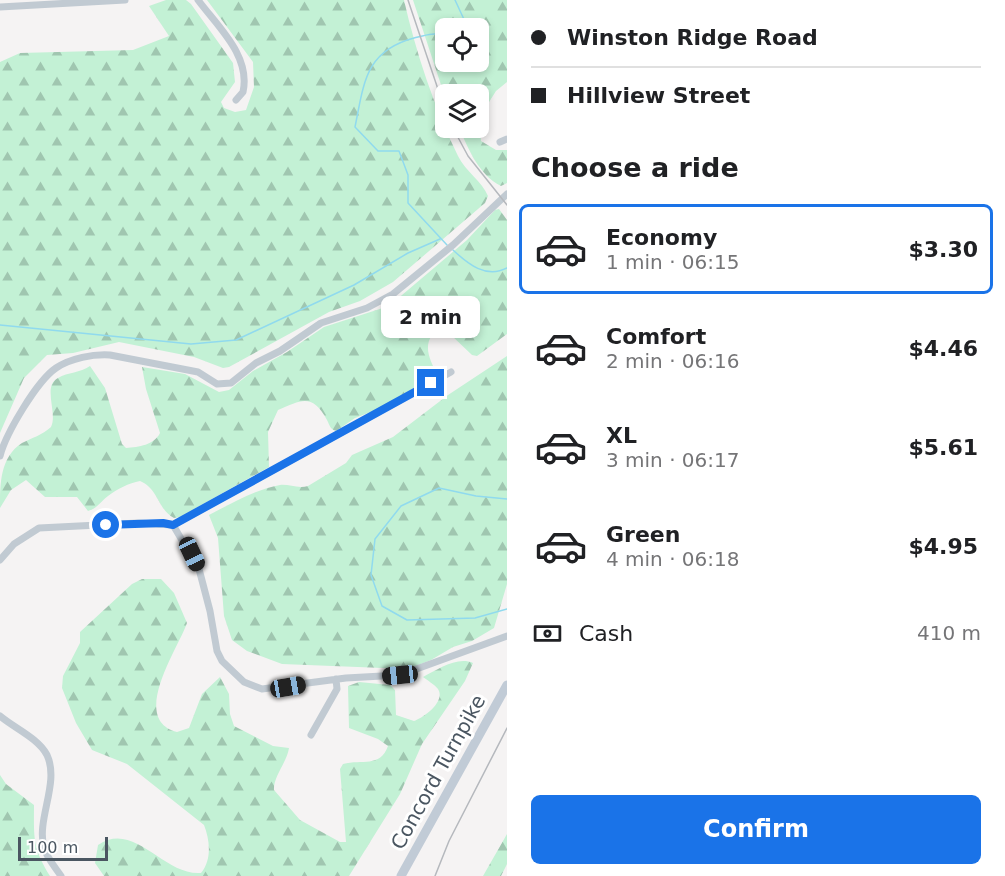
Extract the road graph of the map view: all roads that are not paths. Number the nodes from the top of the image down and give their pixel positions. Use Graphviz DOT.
graph roads {
  1 [pos="125,0"];
  2 [pos="198,0"];
  3 [pos="0,8"];
  4 [pos="236,100"];
  5 [pos="507,194"];
  6 [pos="451,372"];
  7 [pos="0,456"];
  8 [pos="173,525"];
  9 [pos="0,560"];
  10 [pos="507,636"];
  11 [pos="336,679"];
  12 [pos="507,685"];
  13 [pos="0,716"];
  14 [pos="310,735"];
  15 [pos="61,876"];
  16 [pos="401,876"];
  1 -- 3 [label="street"];
  2 -- 4 [label="street"];
  5 -- 7 [label="street"];
  6 -- 8 [label="street"];
  8 -- 9 [label="street"];
  8 -- 11 [label="street"];
  10 -- 11 [label="street"];
  11 -- 14 [label="street"];
  12 -- 16 [label="street, Concord Turnpike"];
  13 -- 15 [label="street"];
}
